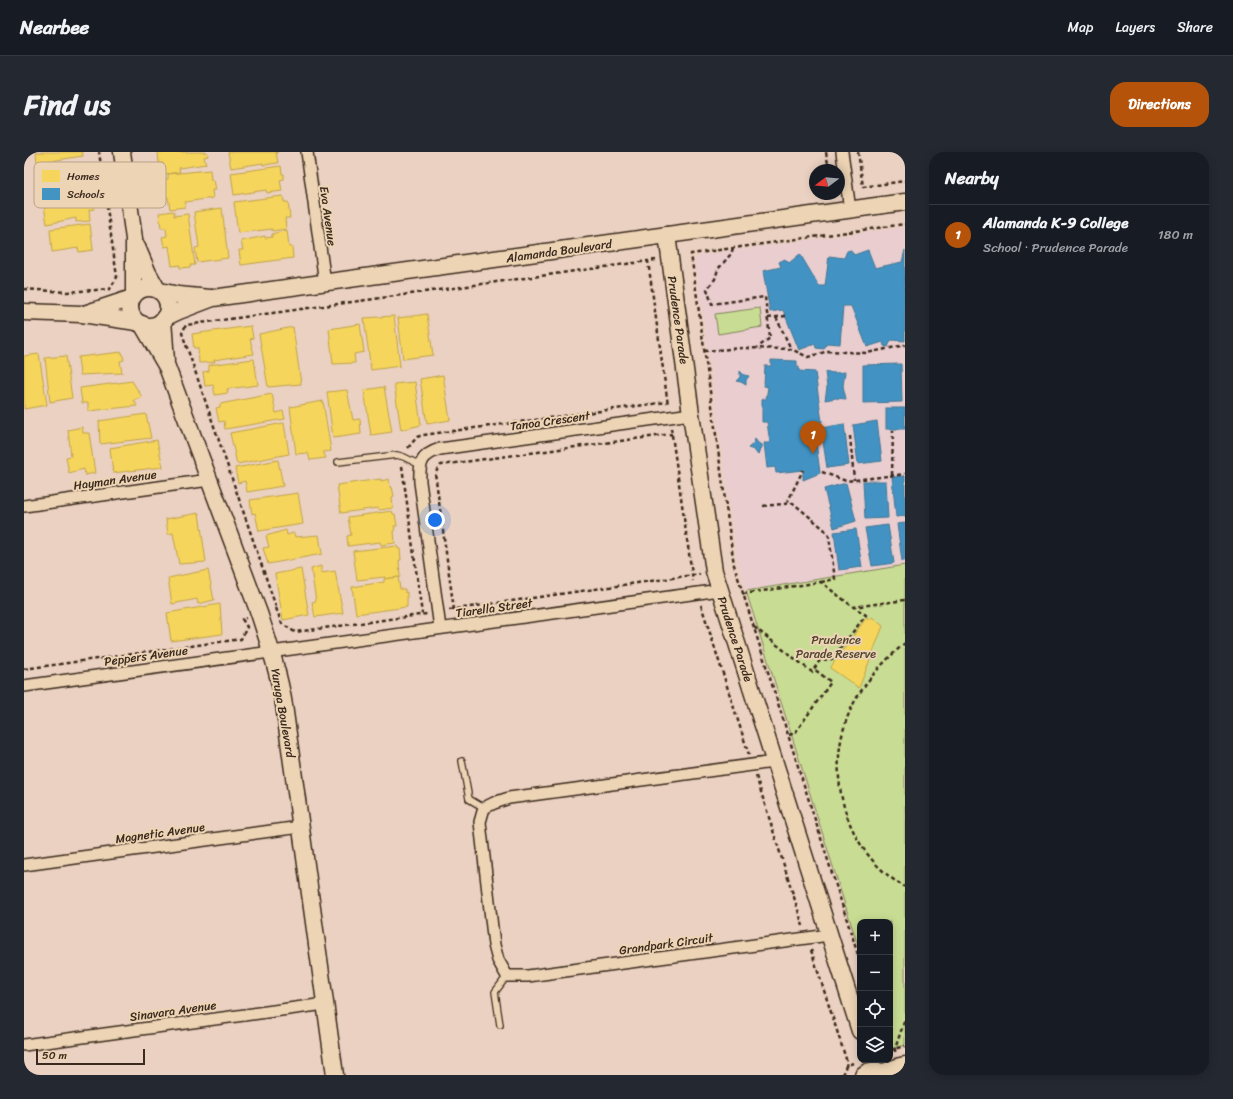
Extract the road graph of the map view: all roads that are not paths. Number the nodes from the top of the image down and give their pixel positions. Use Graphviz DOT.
graph roads {
  1 [pos="122,152"];
  2 [pos="307,152"];
  3 [pos="842,152"];
  4 [pos="123,162"];
  5 [pos="905,202"];
  6 [pos="130,208"];
  7 [pos="850,210"];
  8 [pos="667,235"];
  9 [pos="134,239"];
  10 [pos="325,283"];
  11 [pos="159,290"];
  12 [pos="133,296"];
  13 [pos="213,298"];
  14 [pos="24,312"];
  15 [pos="82,314"];
  16 [pos="164,319"];
  17 [pos="140,323"];
  18 [pos="167,367"];
  19 [pos="691,414"];
  20 [pos="338,462"];
  21 [pos="420,465"];
  22 [pos="209,480"];
  23 [pos="24,506"];
  24 [pos="720,590"];
  25 [pos="440,628"];
  26 [pos="272,651"];
  27 [pos="24,686"];
  28 [pos="462,761"];
  29 [pos="774,762"];
  30 [pos="484,808"];
  31 [pos="300,827"];
  32 [pos="24,865"];
  33 [pos="829,934"];
  34 [pos="507,976"];
  35 [pos="325,1004"];
  36 [pos="500,1025"];
  37 [pos="858,1027"];
  38 [pos="24,1045"];
  39 [pos="861,1063"];
  40 [pos="889,1068"];
  41 [pos="335,1075"];
  42 [pos="862,1075"];
  1 -- 4 [label="street"];
  2 -- 10 [label="street, Eva Avenue"];
  3 -- 7 [label="street"];
  5 -- 7 [label="street, Alamanda Boulevard"];
  6 -- 9 [label="street"];
  7 -- 8 [label="street, Alamanda Boulevard"];
  8 -- 10 [label="street, Alamanda Boulevard"];
  8 -- 19 [label="street, Prudence Parade"];
  9 -- 11 [label="street"];
  9 -- 12 [label="street"];
  10 -- 13 [label="street, Alamanda Boulevard"];
  11 -- 12 [label="street"];
  11 -- 13 [label="street, Alamanda Boulevard"];
  11 -- 16 [label="street"];
  12 -- 15 [label="street"];
  12 -- 17 [label="street"];
  13 -- 16 [label="street, Alamanda Boulevard"];
  14 -- 15 [label="street"];
  15 -- 17 [label="street"];
  16 -- 17 [label="street"];
  16 -- 18 [label="street, Yuruga Boulevard"];
  17 -- 18 [label="street, Yuruga Boulevard"];
  18 -- 22 [label="street, Yuruga Boulevard"];
  19 -- 21 [label="street, Tanoa Crescent"];
  19 -- 24 [label="street, Prudence Parade"];
  20 -- 21 [label="lane"];
  21 -- 25 [label="street"];
  22 -- 23 [label="street, Hayman Avenue"];
  22 -- 26 [label="street, Yuruga Boulevard"];
  24 -- 25 [label="street, Tiarella Street"];
  24 -- 29 [label="street, Prudence Parade"];
  25 -- 26 [label="street, Tiarella Street"];
  26 -- 27 [label="street, Peppers Avenue"];
  26 -- 31 [label="street, Yuruga Boulevard"];
  28 -- 30 [label="lane"];
  29 -- 30 [label="street"];
  29 -- 33 [label="street, Prudence Parade"];
  30 -- 34 [label="street"];
  31 -- 32 [label="street, Magnetic Avenue"];
  31 -- 35 [label="street, Yuruga Boulevard"];
  33 -- 34 [label="street, Grandpark Circuit"];
  33 -- 37 [label="street, Prudence Parade"];
  34 -- 36 [label="lane"];
  35 -- 38 [label="street, Sinavara Avenue"];
  35 -- 41 [label="street, Yuruga Boulevard"];
  39 -- 42 [label="street"];
  40 -- 42 [label="street"];
}
